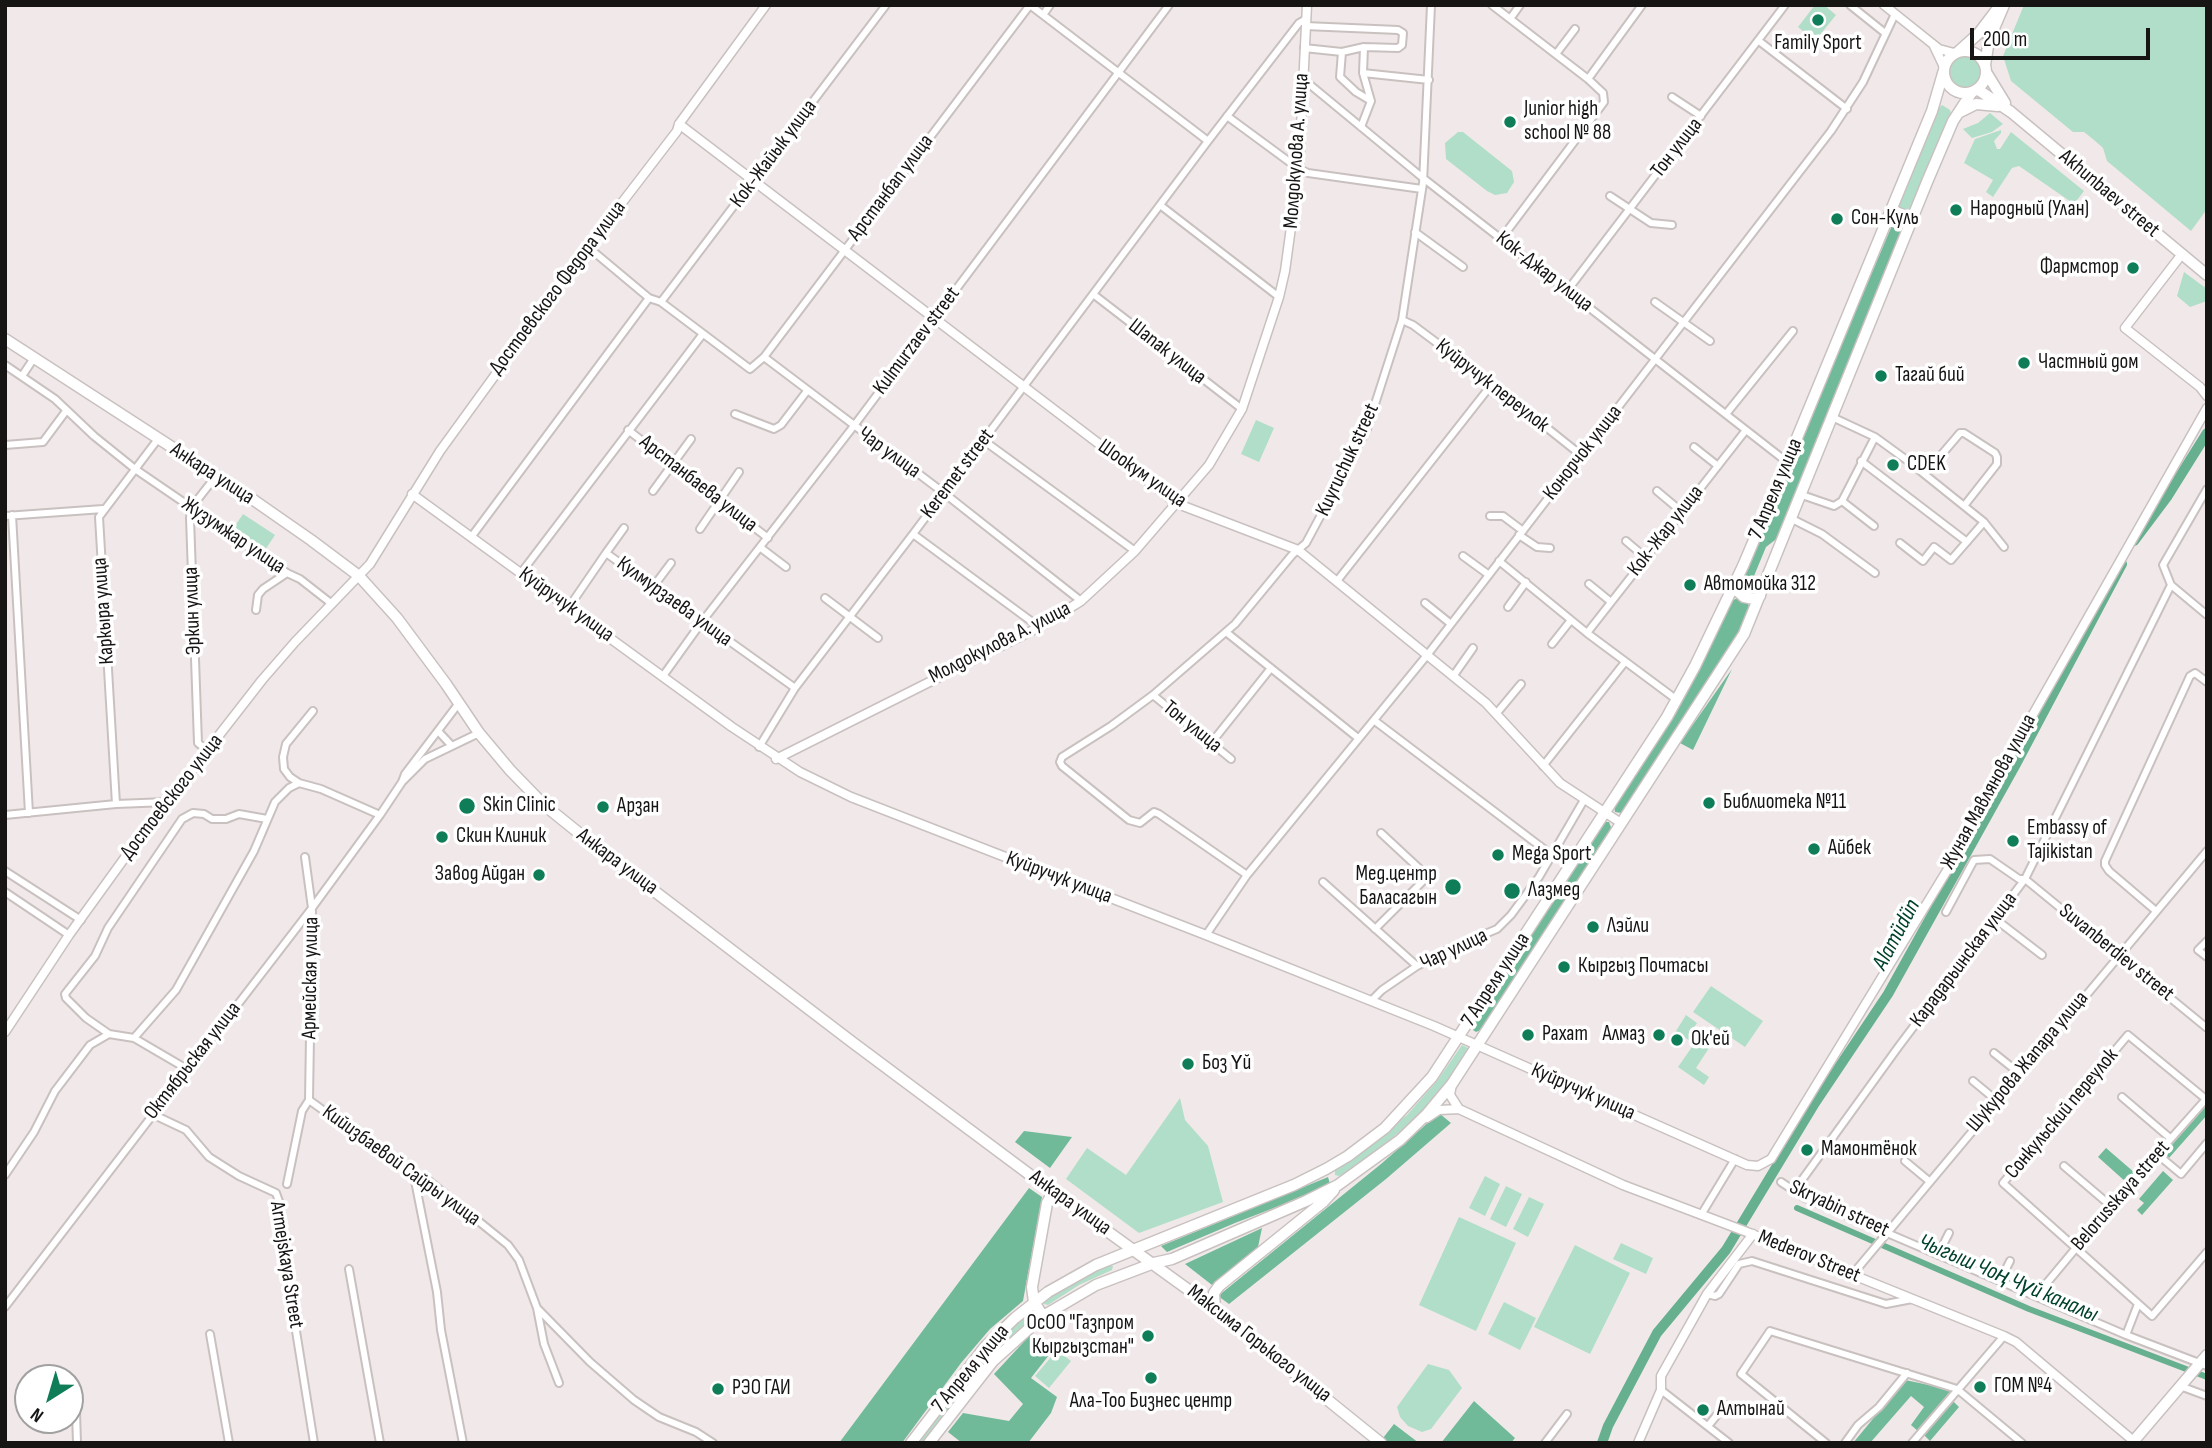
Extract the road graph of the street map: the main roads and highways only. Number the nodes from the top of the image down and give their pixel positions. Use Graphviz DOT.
graph roads {
  1 [pos="2002,5"];
  2 [pos="1956,52"];
  3 [pos="1944,69"];
  4 [pos="1986,69"];
  5 [pos="1975,90"];
  6 [pos="2011,112"];
  7 [pos="1956,115"];
  8 [pos="1891,210"];
  9 [pos="1912,219"];
  10 [pos="2207,275"];
  11 [pos="5,339"];
  12 [pos="1735,585"];
  13 [pos="1760,596"];
  14 [pos="1326,1169"];
  15 [pos="1338,1185"];
  16 [pos="1053,1192"];
  17 [pos="1134,1248"];
  18 [pos="1154,1263"];
  19 [pos="1034,1302"];
  20 [pos="1215,1309"];
  21 [pos="1043,1316"];
  22 [pos="2204,1361"];
  23 [pos="2134,1442"];
  24 [pos="911,1443"];
  25 [pos="929,1443"];
  26 [pos="1381,1443"];
  1 -- 2 [label="main road"];
  1 -- 4 [label="main road"];
  2 -- 3 [label="main road"];
  2 -- 4 [label="main road"];
  3 -- 5 [label="main road"];
  3 -- 8 [label="main road, 7 Апреля улица"];
  4 -- 5 [label="main road"];
  4 -- 6 [label="main road"];
  5 -- 6 [label="main road"];
  5 -- 7 [label="main road, 7 Апреля улица"];
  6 -- 7 [label="main road"];
  6 -- 10 [label="main road, Akhunbaev street"];
  7 -- 9 [label="main road, 7 Апреля улица"];
  8 -- 9 [label="main road"];
  8 -- 12 [label="main road, 7 Апреля улица"];
  9 -- 13 [label="main road, 7 Апреля улица"];
  11 -- 16 [label="main road, Анкара улица"];
  12 -- 13 [label="main road"];
  12 -- 14 [label="main road, 7 Апреля улица"];
  13 -- 15 [label="main road, 7 Апреля улица"];
  14 -- 15 [label="main road"];
  14 -- 17 [label="main road, 7 Апреля улица"];
  15 -- 18 [label="main road, 7 Апреля улица"];
  15 -- 20 [label="main road"];
  16 -- 17 [label="main road, Анкара улица"];
  16 -- 19 [label="main road"];
  17 -- 18 [label="main road, Максима Горького улица"];
  17 -- 19 [label="main road, 7 Апреля улица"];
  18 -- 20 [label="main road, Максима Горького улица"];
  18 -- 21 [label="main road, 7 Апреля улица"];
  19 -- 21 [label="main road"];
  19 -- 24 [label="main road, 7 Апреля улица"];
  20 -- 26 [label="main road, Максима Горького улица"];
  21 -- 25 [label="main road, 7 Апреля улица"];
  22 -- 23 [label="main road"];
}
